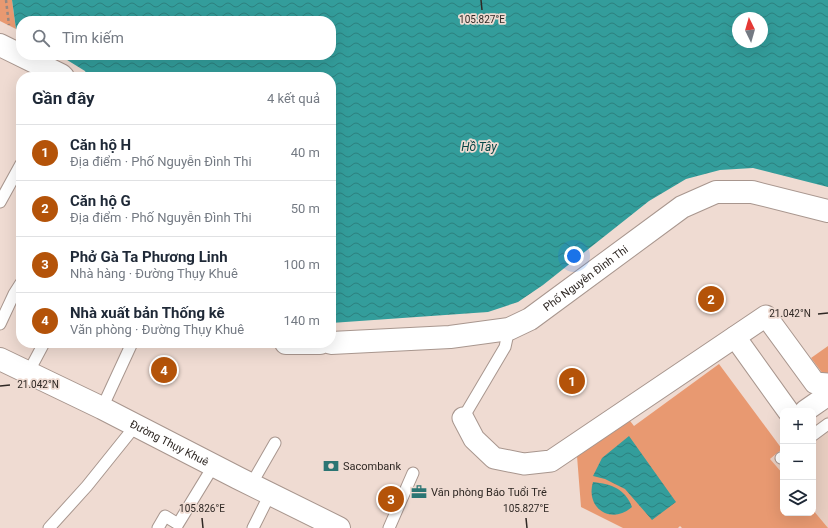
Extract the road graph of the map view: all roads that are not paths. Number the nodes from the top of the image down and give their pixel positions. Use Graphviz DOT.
graph roads {
  1 [pos="4,37"];
  2 [pos="16,45"];
  3 [pos="38,60"];
  4 [pos="56,72"];
  5 [pos="16,173"];
  6 [pos="0,202"];
  7 [pos="828,211"];
  8 [pos="16,291"];
  9 [pos="0,324"];
  10 [pos="509,329"];
  11 [pos="735,337"];
  12 [pos="336,343"];
  13 [pos="41,348"];
  14 [pos="130,348"];
  15 [pos="0,359"];
  16 [pos="28,373"];
  17 [pos="828,384"];
  18 [pos="828,395"];
  19 [pos="102,408"];
  20 [pos="786,408"];
  21 [pos="809,408"];
  22 [pos="463,418"];
  23 [pos="828,424"];
  24 [pos="136,425"];
  25 [pos="816,433"];
  26 [pos="275,443"];
  27 [pos="214,465"];
  28 [pos="413,473"];
  29 [pos="256,476"];
  30 [pos="270,494"];
  31 [pos="49,528"];
  32 [pos="158,528"];
  33 [pos="253,528"];
  34 [pos="339,528"];
  35 [pos="389,528"];
  1 -- 2 [label="street"];
  3 -- 4 [label="street"];
  5 -- 6 [label="lane"];
  7 -- 10 [label="street, Phố Nguyễn Đình Thi"];
  8 -- 9 [label="lane"];
  10 -- 12 [label="street, Phố Nguyễn Đình Thi"];
  10 -- 22 [label="lane"];
  11 -- 17 [label="street"];
  11 -- 20 [label="street"];
  11 -- 22 [label="street"];
  13 -- 16 [label="lane"];
  14 -- 19 [label="lane"];
  15 -- 16 [label="street, Đường Thụy Khuê"];
  16 -- 19 [label="street, Đường Thụy Khuê"];
  18 -- 21 [label="street"];
  19 -- 24 [label="street, Đường Thụy Khuê"];
  23 -- 25 [label="lane"];
  24 -- 27 [label="street, Đường Thụy Khuê"];
  24 -- 31 [label="lane"];
  26 -- 29 [label="lane"];
  27 -- 30 [label="street, Đường Thụy Khuê"];
  27 -- 32 [label="lane"];
  28 -- 35 [label="lane"];
  30 -- 33 [label="lane"];
  30 -- 34 [label="street, Đường Thụy Khuê"];
}
